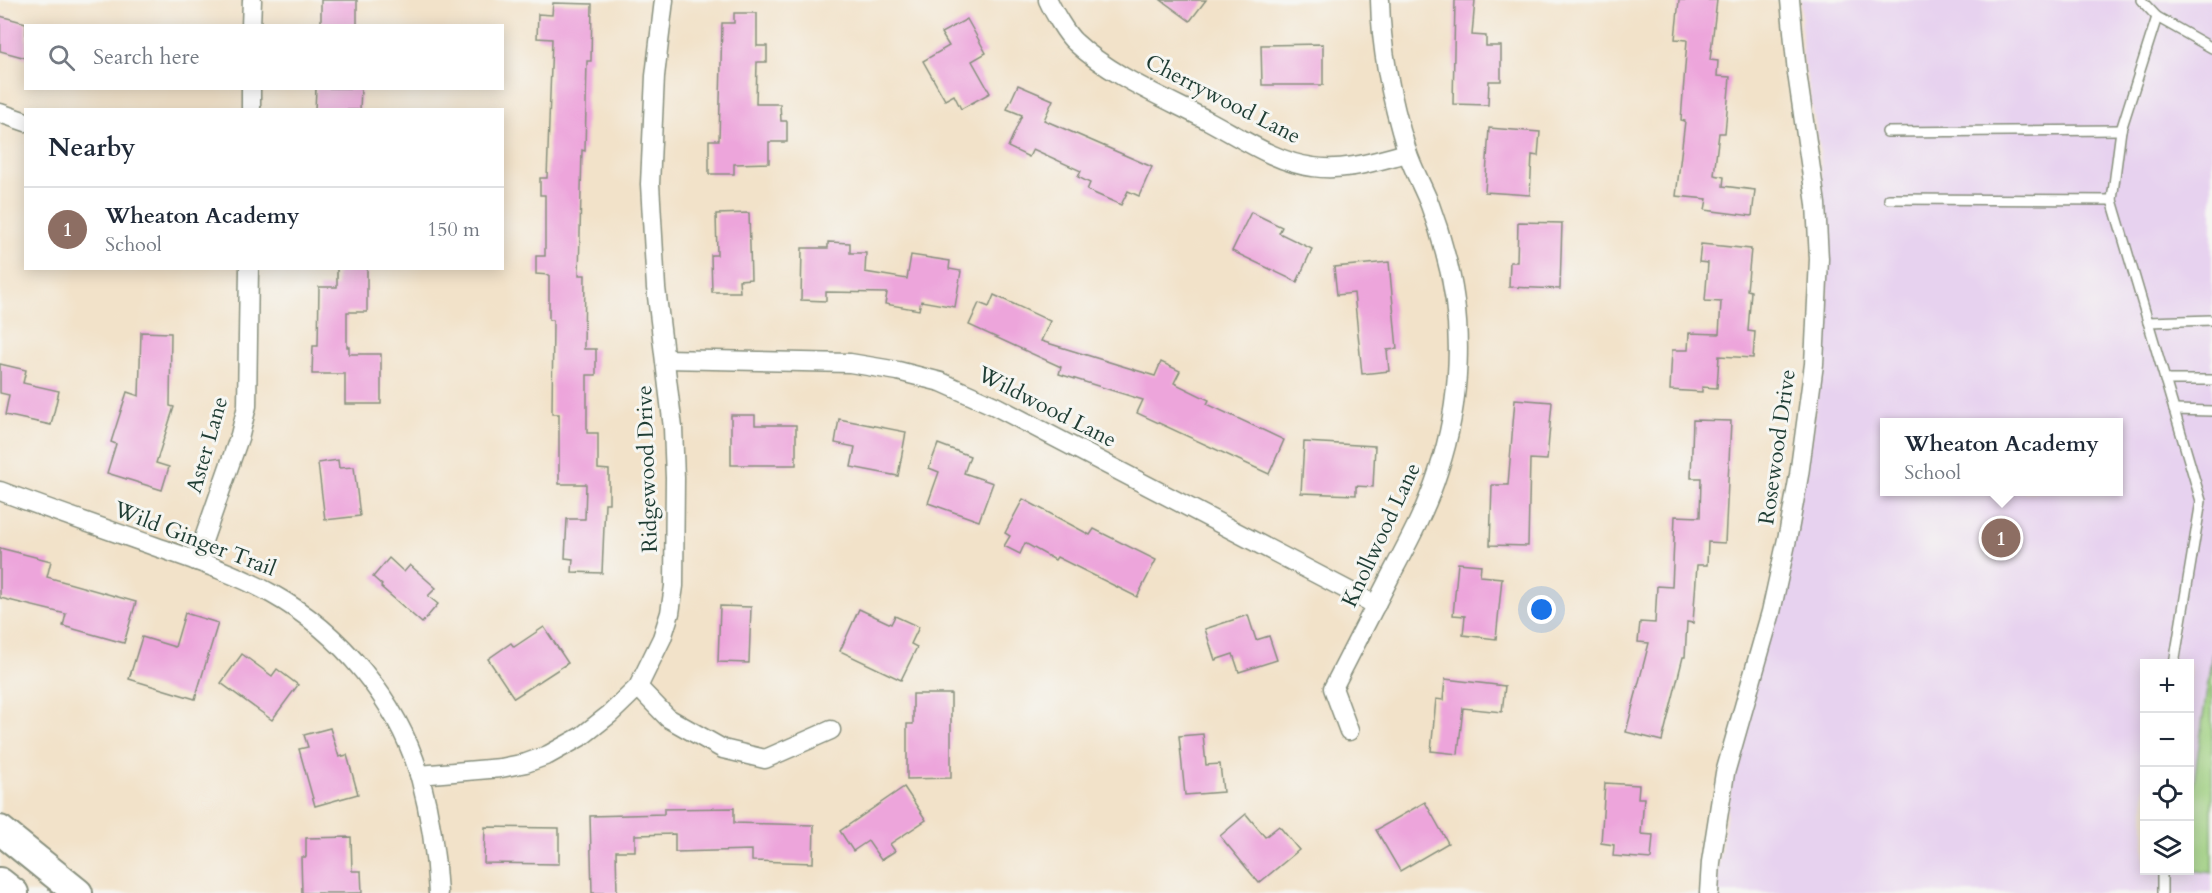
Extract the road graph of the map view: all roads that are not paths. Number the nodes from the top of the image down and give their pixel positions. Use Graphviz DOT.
graph roads {
  1 [pos="252,0"];
  2 [pos="664,0"];
  3 [pos="1048,0"];
  4 [pos="1380,0"];
  5 [pos="1790,0"];
  6 [pos="2141,0"];
  7 [pos="2157,16"];
  8 [pos="252,24"];
  9 [pos="2212,48"];
  10 [pos="251,90"];
  11 [pos="251,108"];
  12 [pos="0,113"];
  13 [pos="24,121"];
  14 [pos="2121,130"];
  15 [pos="1887,132"];
  16 [pos="1407,153"];
  17 [pos="1889,199"];
  18 [pos="2112,200"];
  19 [pos="249,270"];
  20 [pos="2212,320"];
  21 [pos="2148,322"];
  22 [pos="666,359"];
  23 [pos="2165,380"];
  24 [pos="2212,380"];
  25 [pos="2174,410"];
  26 [pos="2212,411"];
  27 [pos="0,492"];
  28 [pos="196,561"];
  29 [pos="1376,604"];
  30 [pos="2175,659"];
  31 [pos="638,687"];
  32 [pos="831,730"];
  33 [pos="1349,731"];
  34 [pos="419,775"];
  35 [pos="0,830"];
  36 [pos="2162,875"];
  37 [pos="78,893"];
  38 [pos="438,893"];
  39 [pos="1709,893"];
  40 [pos="2162,893"];
  1 -- 8 [label="street"];
  2 -- 22 [label="street, Ridgewood Drive"];
  3 -- 16 [label="street, Cherrywood Lane"];
  4 -- 16 [label="street, Knollwood Lane"];
  5 -- 39 [label="street, Rosewood Drive"];
  6 -- 7 [label="lane"];
  7 -- 9 [label="lane"];
  7 -- 14 [label="lane"];
  10 -- 11 [label="street"];
  12 -- 13 [label="street"];
  14 -- 15 [label="lane"];
  14 -- 18 [label="lane"];
  16 -- 29 [label="street, Knollwood Lane"];
  17 -- 18 [label="lane"];
  18 -- 21 [label="lane"];
  19 -- 28 [label="street, Aster Lane"];
  20 -- 21 [label="lane"];
  21 -- 23 [label="lane"];
  22 -- 29 [label="street, Wildwood Lane"];
  22 -- 31 [label="street, Ridgewood Drive"];
  23 -- 24 [label="lane"];
  23 -- 25 [label="lane"];
  25 -- 26 [label="lane"];
  25 -- 30 [label="lane"];
  27 -- 28 [label="street, Wild Ginger Trail"];
  28 -- 34 [label="street, Wild Ginger Trail"];
  29 -- 33 [label="street, Knollwood Lane"];
  31 -- 32 [label="street"];
  31 -- 34 [label="street, Ridgewood Drive"];
  34 -- 38 [label="street, Wild Ginger Trail"];
  35 -- 37 [label="main road"];
  36 -- 40 [label="lane"];
}
